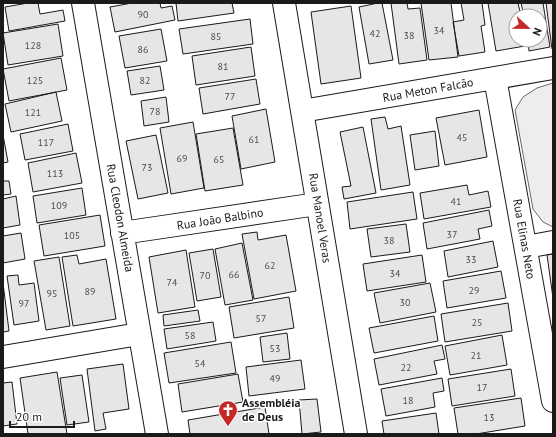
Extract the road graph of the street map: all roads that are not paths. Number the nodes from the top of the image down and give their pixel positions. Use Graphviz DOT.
graph roads {
  1 [pos="83,3"];
  2 [pos="284,3"];
  3 [pos="553,68"];
  4 [pos="495,78"];
  5 [pos="302,111"];
  6 [pos="317,204"];
  7 [pos="122,234"];
  8 [pos="553,242"];
  9 [pos="526,247"];
  10 [pos="140,334"];
  11 [pos="3,357"];
  12 [pos="553,401"];
  13 [pos="157,434"];
  14 [pos="356,434"];
  1 -- 7 [label="street, Rua Cleodon Almeida"];
  2 -- 5 [label="street, Rua Manoel Veras"];
  3 -- 4 [label="street, Rua Meton Falcão"];
  4 -- 5 [label="street, Rua Meton Falcão"];
  4 -- 9 [label="street, Rua Elinas Neto"];
  5 -- 6 [label="street, Rua Manoel Veras"];
  6 -- 7 [label="street, Rua João Balbino"];
  6 -- 14 [label="street, Rua Manoel Veras"];
  7 -- 10 [label="street, Rua Cleodon Almeida"];
  8 -- 9 [label="street"];
  9 -- 12 [label="street, Rua Elinas Neto"];
  10 -- 11 [label="street"];
  10 -- 13 [label="street, Rua Cleodon Almeida"];
}
